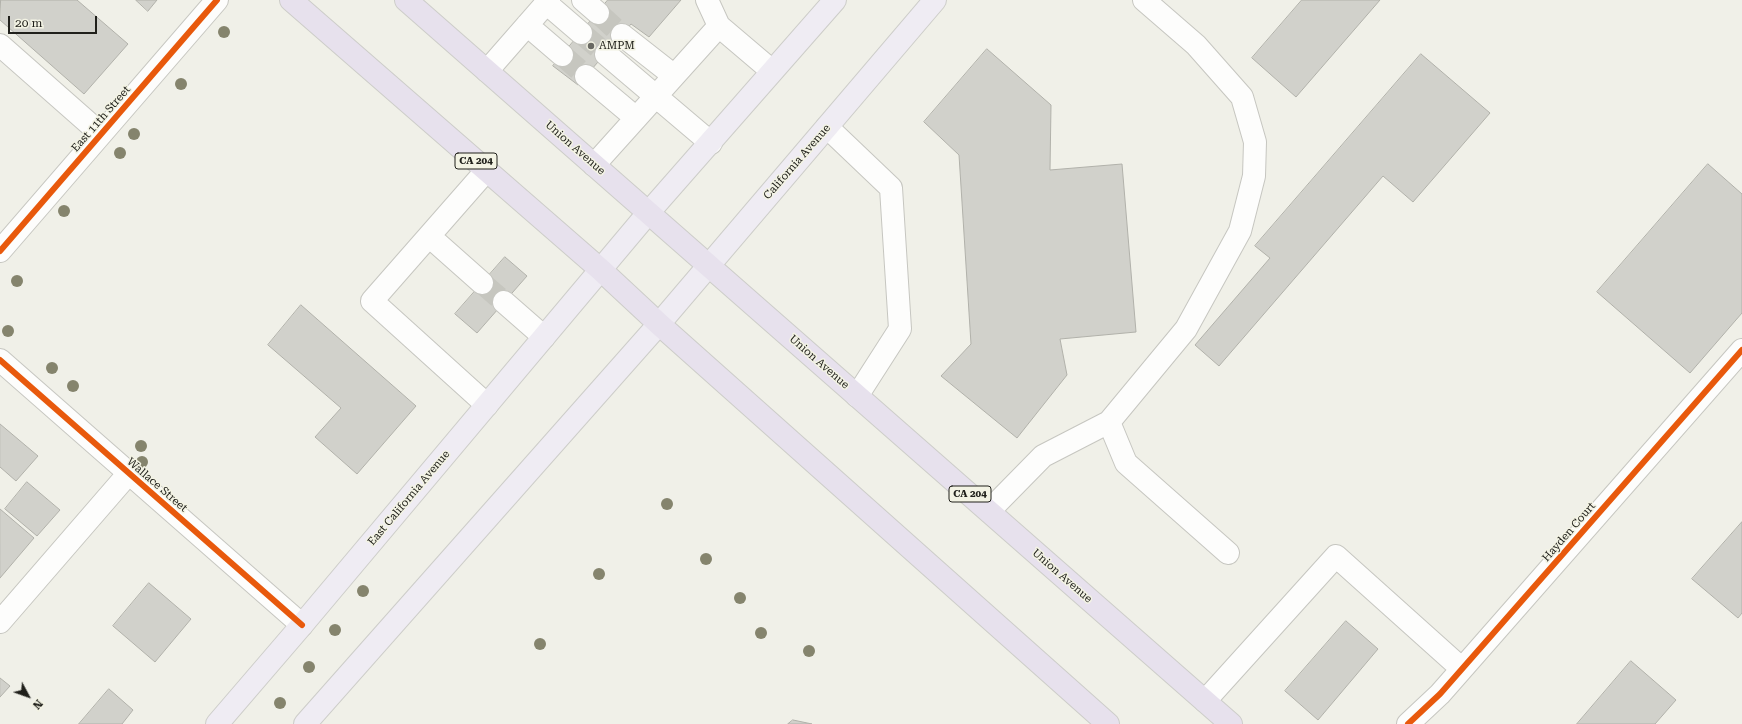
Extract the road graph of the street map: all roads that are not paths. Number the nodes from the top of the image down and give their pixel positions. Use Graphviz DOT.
graph roads {
  1 [pos="217,0"];
  2 [pos="291,0"];
  3 [pos="406,0"];
  4 [pos="707,0"];
  5 [pos="835,0"];
  6 [pos="935,0"];
  7 [pos="1144,0"];
  8 [pos="548,2"];
  9 [pos="527,25"];
  10 [pos="718,26"];
  11 [pos="581,33"];
  12 [pos="622,34"];
  13 [pos="0,45"];
  14 [pos="606,54"];
  15 [pos="562,55"];
  16 [pos="487,71"];
  17 [pos="772,71"];
  18 [pos="674,75"];
  19 [pos="586,76"];
  20 [pos="656,96"];
  21 [pos="636,118"];
  22 [pos="827,127"];
  23 [pos="101,134"];
  24 [pos="711,143"];
  25 [pos="594,165"];
  26 [pos="486,171"];
  27 [pos="649,212"];
  28 [pos="429,236"];
  29 [pos="0,251"];
  30 [pos="709,265"];
  31 [pos="601,270"];
  32 [pos="482,283"];
  33 [pos="509,306"];
  34 [pos="659,324"];
  35 [pos="544,337"];
  36 [pos="1742,350"];
  37 [pos="0,360"];
  38 [pos="857,396"];
  39 [pos="487,405"];
  40 [pos="1108,422"];
  41 [pos="129,473"];
  42 [pos="989,511"];
  43 [pos="1228,553"];
  44 [pos="0,622"];
  45 [pos="302,625"];
  46 [pos="1462,669"];
  47 [pos="1204,701"];
  48 [pos="224,720"];
  49 [pos="305,724"];
  50 [pos="1108,724"];
  51 [pos="1231,724"];
  52 [pos="1408,724"];
  1 -- 23 [label="street, East 11th Street"];
  2 -- 26 [label="highway, CA 204"];
  3 -- 16 [label="highway, Union Avenue / CA 204"];
  4 -- 10 [label="street"];
  5 -- 17 [label="main road"];
  6 -- 22 [label="main road, California Avenue"];
  7 -- 40 [label="street"];
  8 -- 9 [label="street"];
  8 -- 11 [label="street"];
  9 -- 15 [label="street"];
  9 -- 16 [label="street"];
  10 -- 17 [label="street"];
  10 -- 18 [label="street"];
  12 -- 18 [label="street"];
  13 -- 23 [label="street"];
  14 -- 20 [label="street"];
  16 -- 25 [label="highway, Union Avenue / CA 204"];
  17 -- 24 [label="main road"];
  18 -- 20 [label="street"];
  19 -- 21 [label="street"];
  20 -- 21 [label="street"];
  20 -- 24 [label="street"];
  21 -- 25 [label="street"];
  22 -- 30 [label="main road, California Avenue"];
  22 -- 38 [label="street"];
  23 -- 29 [label="street, East 11th Street"];
  24 -- 27 [label="main road"];
  25 -- 27 [label="highway, Union Avenue / CA 204"];
  26 -- 28 [label="street"];
  26 -- 31 [label="highway, CA 204"];
  27 -- 30 [label="highway, Union Avenue / CA 204"];
  27 -- 31 [label="main road"];
  28 -- 32 [label="street"];
  28 -- 39 [label="street"];
  30 -- 34 [label="main road, California Avenue"];
  30 -- 38 [label="highway, Union Avenue / CA 204"];
  31 -- 34 [label="highway, CA 204"];
  31 -- 35 [label="main road, East California Avenue"];
  33 -- 35 [label="street"];
  34 -- 49 [label="main road"];
  34 -- 50 [label="highway, CA 204"];
  35 -- 39 [label="main road, East California Avenue"];
  36 -- 46 [label="street, Hayden Court"];
  37 -- 41 [label="street, Wallace Street"];
  38 -- 42 [label="highway, Union Avenue / CA 204"];
  39 -- 45 [label="main road, East California Avenue"];
  40 -- 42 [label="street"];
  40 -- 43 [label="street"];
  41 -- 44 [label="street"];
  41 -- 45 [label="street, Wallace Street"];
  42 -- 47 [label="highway, Union Avenue / CA 204"];
  45 -- 48 [label="main road, East California Avenue"];
  46 -- 47 [label="street"];
  46 -- 52 [label="street, Hayden Court"];
  47 -- 51 [label="highway, Union Avenue / CA 204"];
}
